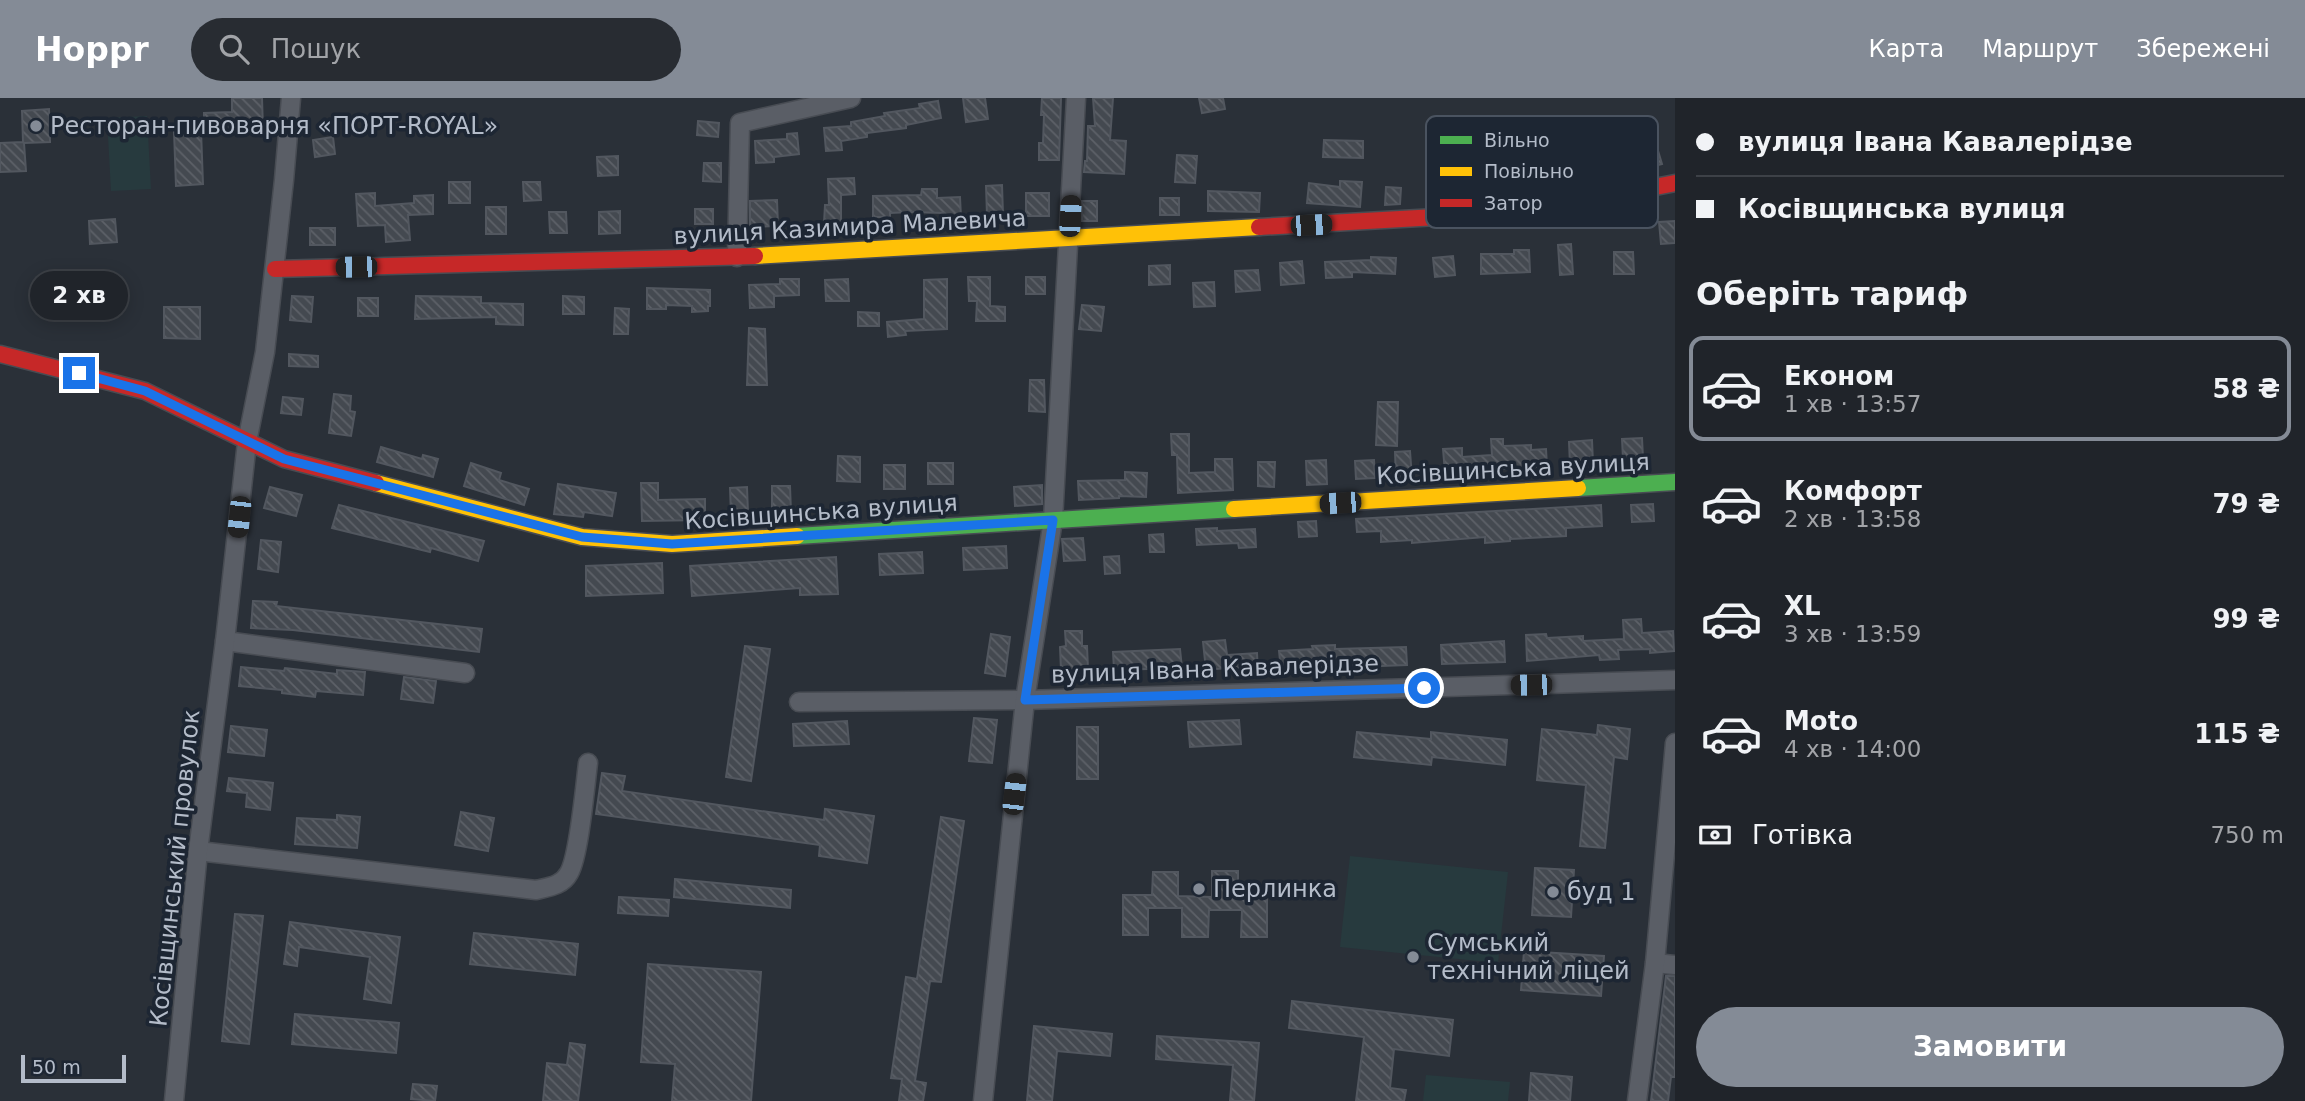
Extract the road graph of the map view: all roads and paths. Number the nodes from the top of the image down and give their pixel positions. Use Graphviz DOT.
graph roads {
  1 [pos="291,98"];
  2 [pos="850,98"];
  3 [pos="1076,98"];
  4 [pos="1426,218"];
  5 [pos="1069,239"];
  6 [pos="737,257"];
  7 [pos="275,269"];
  8 [pos="0,354"];
  9 [pos="247,442"];
  10 [pos="1675,482"];
  11 [pos="1053,520"];
  12 [pos="225,641"];
  13 [pos="465,673"];
  14 [pos="1675,680"];
  15 [pos="1025,700"];
  16 [pos="799,702"];
  17 [pos="1675,743"];
  18 [pos="589,763"];
  19 [pos="198,851"];
  20 [pos="1655,963"];
  21 [pos="1675,965"];
  22 [pos="174,1101"];
  23 [pos="983,1101"];
  24 [pos="1637,1101"];
  1 -- 7 [label="street, Косівщинський провулок"];
  2 -- 6 [label="street"];
  3 -- 5 [label="street"];
  4 -- 5 [label="street, вулиця Казимира Малевича"];
  5 -- 6 [label="street, вулиця Казимира Малевича"];
  5 -- 11 [label="street"];
  6 -- 7 [label="street, вулиця Казимира Малевича"];
  7 -- 9 [label="street, Косівщинський провулок"];
  8 -- 9 [label="street, Косівщинська вулиця"];
  9 -- 11 [label="street, Косівщинська вулиця"];
  9 -- 12 [label="street, Косівщинський провулок"];
  10 -- 11 [label="street, Косівщинська вулиця"];
  11 -- 15 [label="street"];
  12 -- 13 [label="street"];
  12 -- 19 [label="street, Косівщинський провулок"];
  14 -- 15 [label="street, вулиця Івана Кавалерідзе"];
  15 -- 16 [label="street, вулиця Івана Кавалерідзе"];
  15 -- 23 [label="street"];
  17 -- 20 [label="street"];
  18 -- 19 [label="street"];
  19 -- 22 [label="street, Косівщинський провулок"];
  20 -- 21 [label="street"];
  20 -- 24 [label="street"];
}
